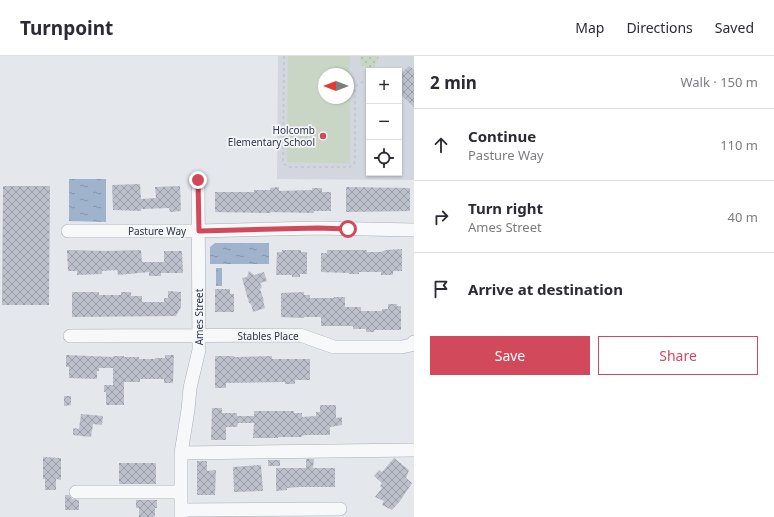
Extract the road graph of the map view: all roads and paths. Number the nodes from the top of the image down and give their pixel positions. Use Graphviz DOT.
graph roads {
  1 [pos="284,56"];
  2 [pos="366,80"];
  3 [pos="198,180"];
  4 [pos="414,230"];
  5 [pos="68,231"];
  6 [pos="199,231"];
  7 [pos="70,336"];
  8 [pos="199,336"];
  9 [pos="414,342"];
  10 [pos="412,452"];
  11 [pos="181,453"];
  12 [pos="76,492"];
  13 [pos="181,492"];
  14 [pos="340,509"];
  15 [pos="181,513"];
  1 -- 2 [label="path"];
  3 -- 6 [label="street, Ames Street"];
  4 -- 6 [label="street, Pasture Way"];
  5 -- 6 [label="street, Pasture Way"];
  6 -- 8 [label="street, Ames Street"];
  7 -- 8 [label="street, Stables Place"];
  8 -- 9 [label="street, Stables Place"];
  8 -- 11 [label="street, Ames Street"];
  10 -- 11 [label="street"];
  11 -- 13 [label="street, Ames Street"];
  12 -- 13 [label="street"];
  13 -- 15 [label="street, Ames Street"];
  14 -- 15 [label="street"];
}
